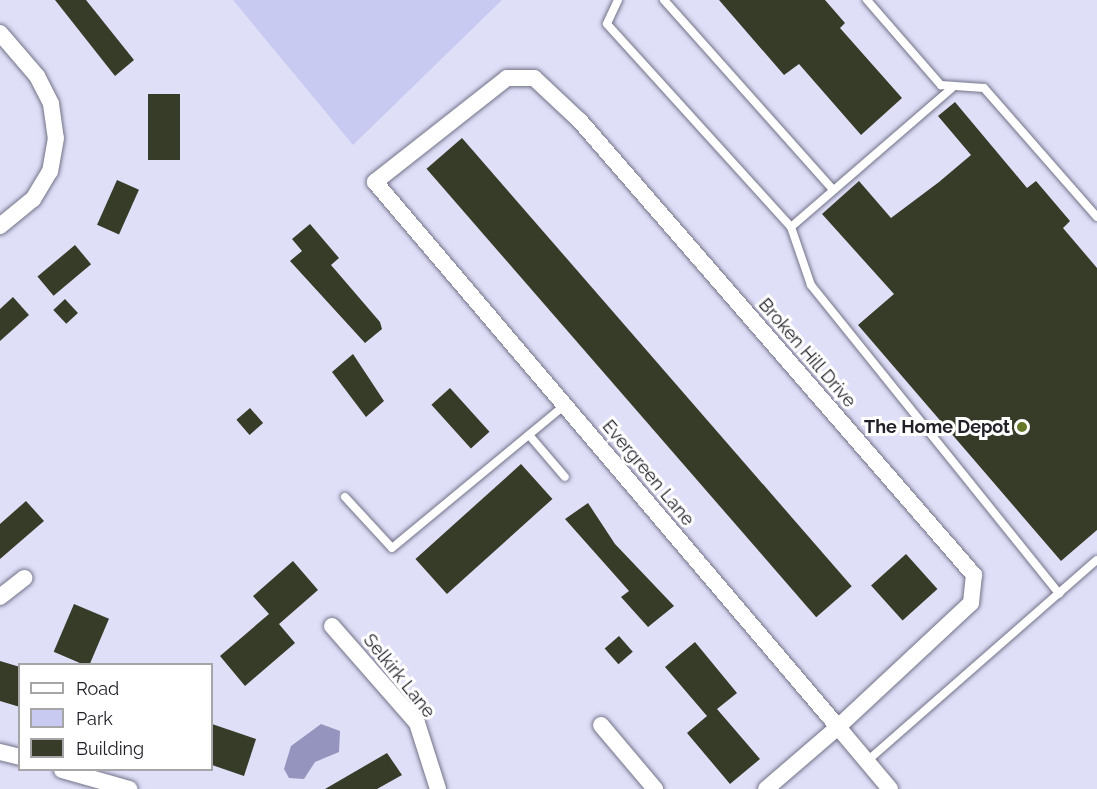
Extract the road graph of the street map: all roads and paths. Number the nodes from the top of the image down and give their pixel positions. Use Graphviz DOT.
graph roads {
  1 [pos="618,0"];
  2 [pos="664,0"];
  3 [pos="867,0"];
  4 [pos="0,33"];
  5 [pos="952,88"];
  6 [pos="375,182"];
  7 [pos="833,190"];
  8 [pos="1097,217"];
  9 [pos="0,226"];
  10 [pos="792,227"];
  11 [pos="565,405"];
  12 [pos="529,435"];
  13 [pos="565,477"];
  14 [pos="345,496"];
  15 [pos="1097,560"];
  16 [pos="24,578"];
  17 [pos="1059,594"];
  18 [pos="0,597"];
  19 [pos="332,626"];
  20 [pos="601,724"];
  21 [pos="838,727"];
  22 [pos="0,752"];
  23 [pos="18,756"];
  24 [pos="867,761"];
  25 [pos="66,771"];
  26 [pos="129,789"];
  27 [pos="438,789"];
  28 [pos="655,789"];
  29 [pos="766,789"];
  30 [pos="890,789"];
  1 -- 10 [label="lane"];
  2 -- 7 [label="lane"];
  3 -- 5 [label="lane"];
  4 -- 9 [label="street"];
  5 -- 7 [label="lane"];
  5 -- 8 [label="lane"];
  6 -- 11 [label="street, Evergreen Lane"];
  6 -- 21 [label="street, Broken Hill Drive"];
  7 -- 10 [label="lane"];
  10 -- 17 [label="lane"];
  11 -- 12 [label="lane"];
  11 -- 21 [label="street, Evergreen Lane"];
  12 -- 13 [label="lane"];
  12 -- 14 [label="lane"];
  15 -- 17 [label="lane"];
  16 -- 18 [label="street"];
  17 -- 24 [label="lane"];
  19 -- 27 [label="street, Selkirk Lane"];
  20 -- 28 [label="street"];
  21 -- 24 [label="street, Evergreen Lane"];
  21 -- 29 [label="street, Broken Hill Drive"];
  22 -- 23 [label="street"];
  24 -- 30 [label="street, Evergreen Lane"];
  25 -- 26 [label="street"];
}
